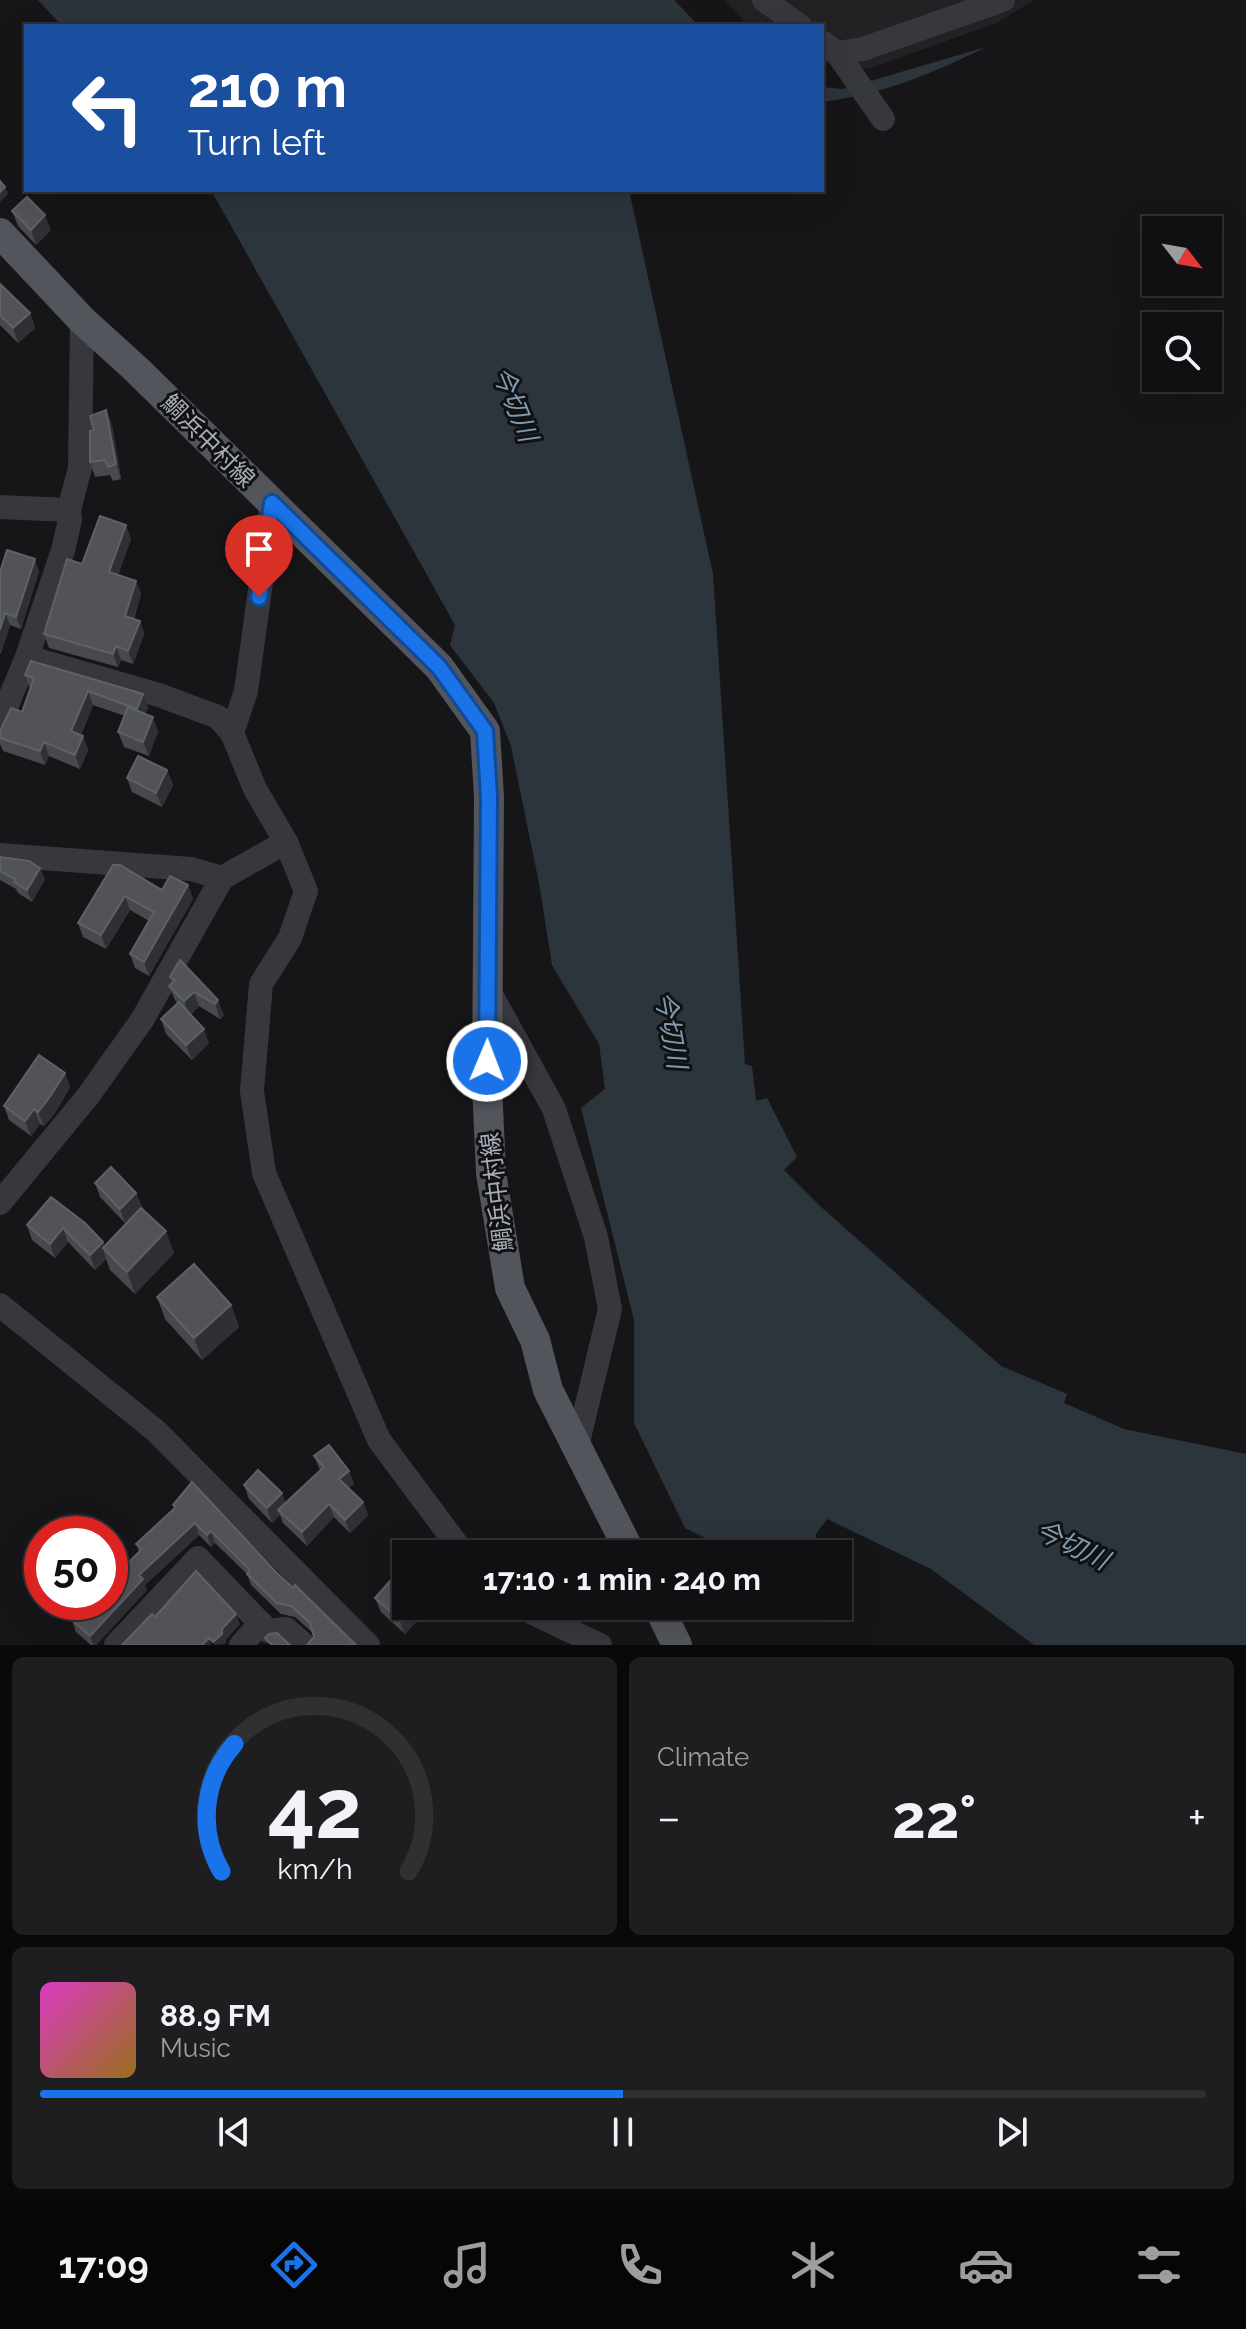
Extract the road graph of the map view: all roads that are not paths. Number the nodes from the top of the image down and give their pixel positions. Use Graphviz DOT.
graph roads {
  1 [pos="764,0"];
  2 [pos="1003,0"];
  3 [pos="797,24"];
  4 [pos="830,48"];
  5 [pos="883,119"];
  6 [pos="0,233"];
  7 [pos="82,320"];
  8 [pos="272,503"];
  9 [pos="0,507"];
  10 [pos="69,510"];
  11 [pos="27,657"];
  12 [pos="0,722"];
  13 [pos="232,733"];
  14 [pos="286,842"];
  15 [pos="0,855"];
  16 [pos="222,878"];
  17 [pos="488,989"];
  18 [pos="0,1203"];
  19 [pos="0,1305"];
  20 [pos="577,1446"];
  21 [pos="454,1540"];
  22 [pos="624,1540"];
  23 [pos="547,1620"];
  24 [pos="665,1620"];
  25 [pos="261,1623"];
  26 [pos="116,1645"];
  27 [pos="241,1645"];
  28 [pos="304,1645"];
  29 [pos="368,1645"];
  30 [pos="600,1645"];
  31 [pos="677,1645"];
  1 -- 3 [label="street"];
  2 -- 4 [label="street"];
  4 -- 5 [label="street"];
  6 -- 7 [label="main road, 鯛浜中村線"];
  7 -- 8 [label="main road, 鯛浜中村線"];
  7 -- 10 [label="street"];
  8 -- 13 [label="street"];
  8 -- 17 [label="main road, 鯛浜中村線"];
  9 -- 10 [label="street"];
  10 -- 11 [label="street"];
  11 -- 12 [label="street"];
  11 -- 13 [label="street"];
  13 -- 14 [label="street"];
  14 -- 16 [label="street"];
  14 -- 21 [label="street"];
  15 -- 16 [label="street"];
  16 -- 18 [label="street"];
  17 -- 20 [label="main road, 鯛浜中村線"];
  17 -- 20 [label="street"];
  19 -- 29 [label="street"];
  20 -- 22 [label="main road, 鯛浜中村線"];
  23 -- 30 [label="street"];
  24 -- 31 [label="main road"];
  25 -- 26 [label="street"];
  25 -- 27 [label="street"];
  25 -- 28 [label="street"];
}
